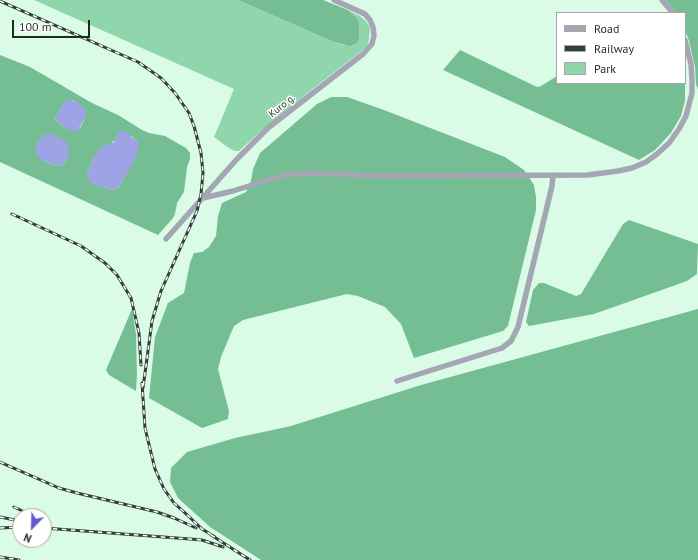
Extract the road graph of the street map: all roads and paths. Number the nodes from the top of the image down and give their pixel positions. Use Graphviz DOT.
graph roads {
  1 [pos="334,0"];
  2 [pos="662,0"];
  3 [pos="671,12"];
  4 [pos="686,44"];
  5 [pos="553,175"];
  6 [pos="203,198"];
  7 [pos="166,239"];
  8 [pos="397,381"];
  1 -- 6 [label="street, Kuro g."];
  2 -- 3 [label="street"];
  4 -- 5 [label="street"];
  5 -- 6 [label="street"];
  5 -- 8 [label="street"];
  6 -- 7 [label="street, Kuro g."];
}
